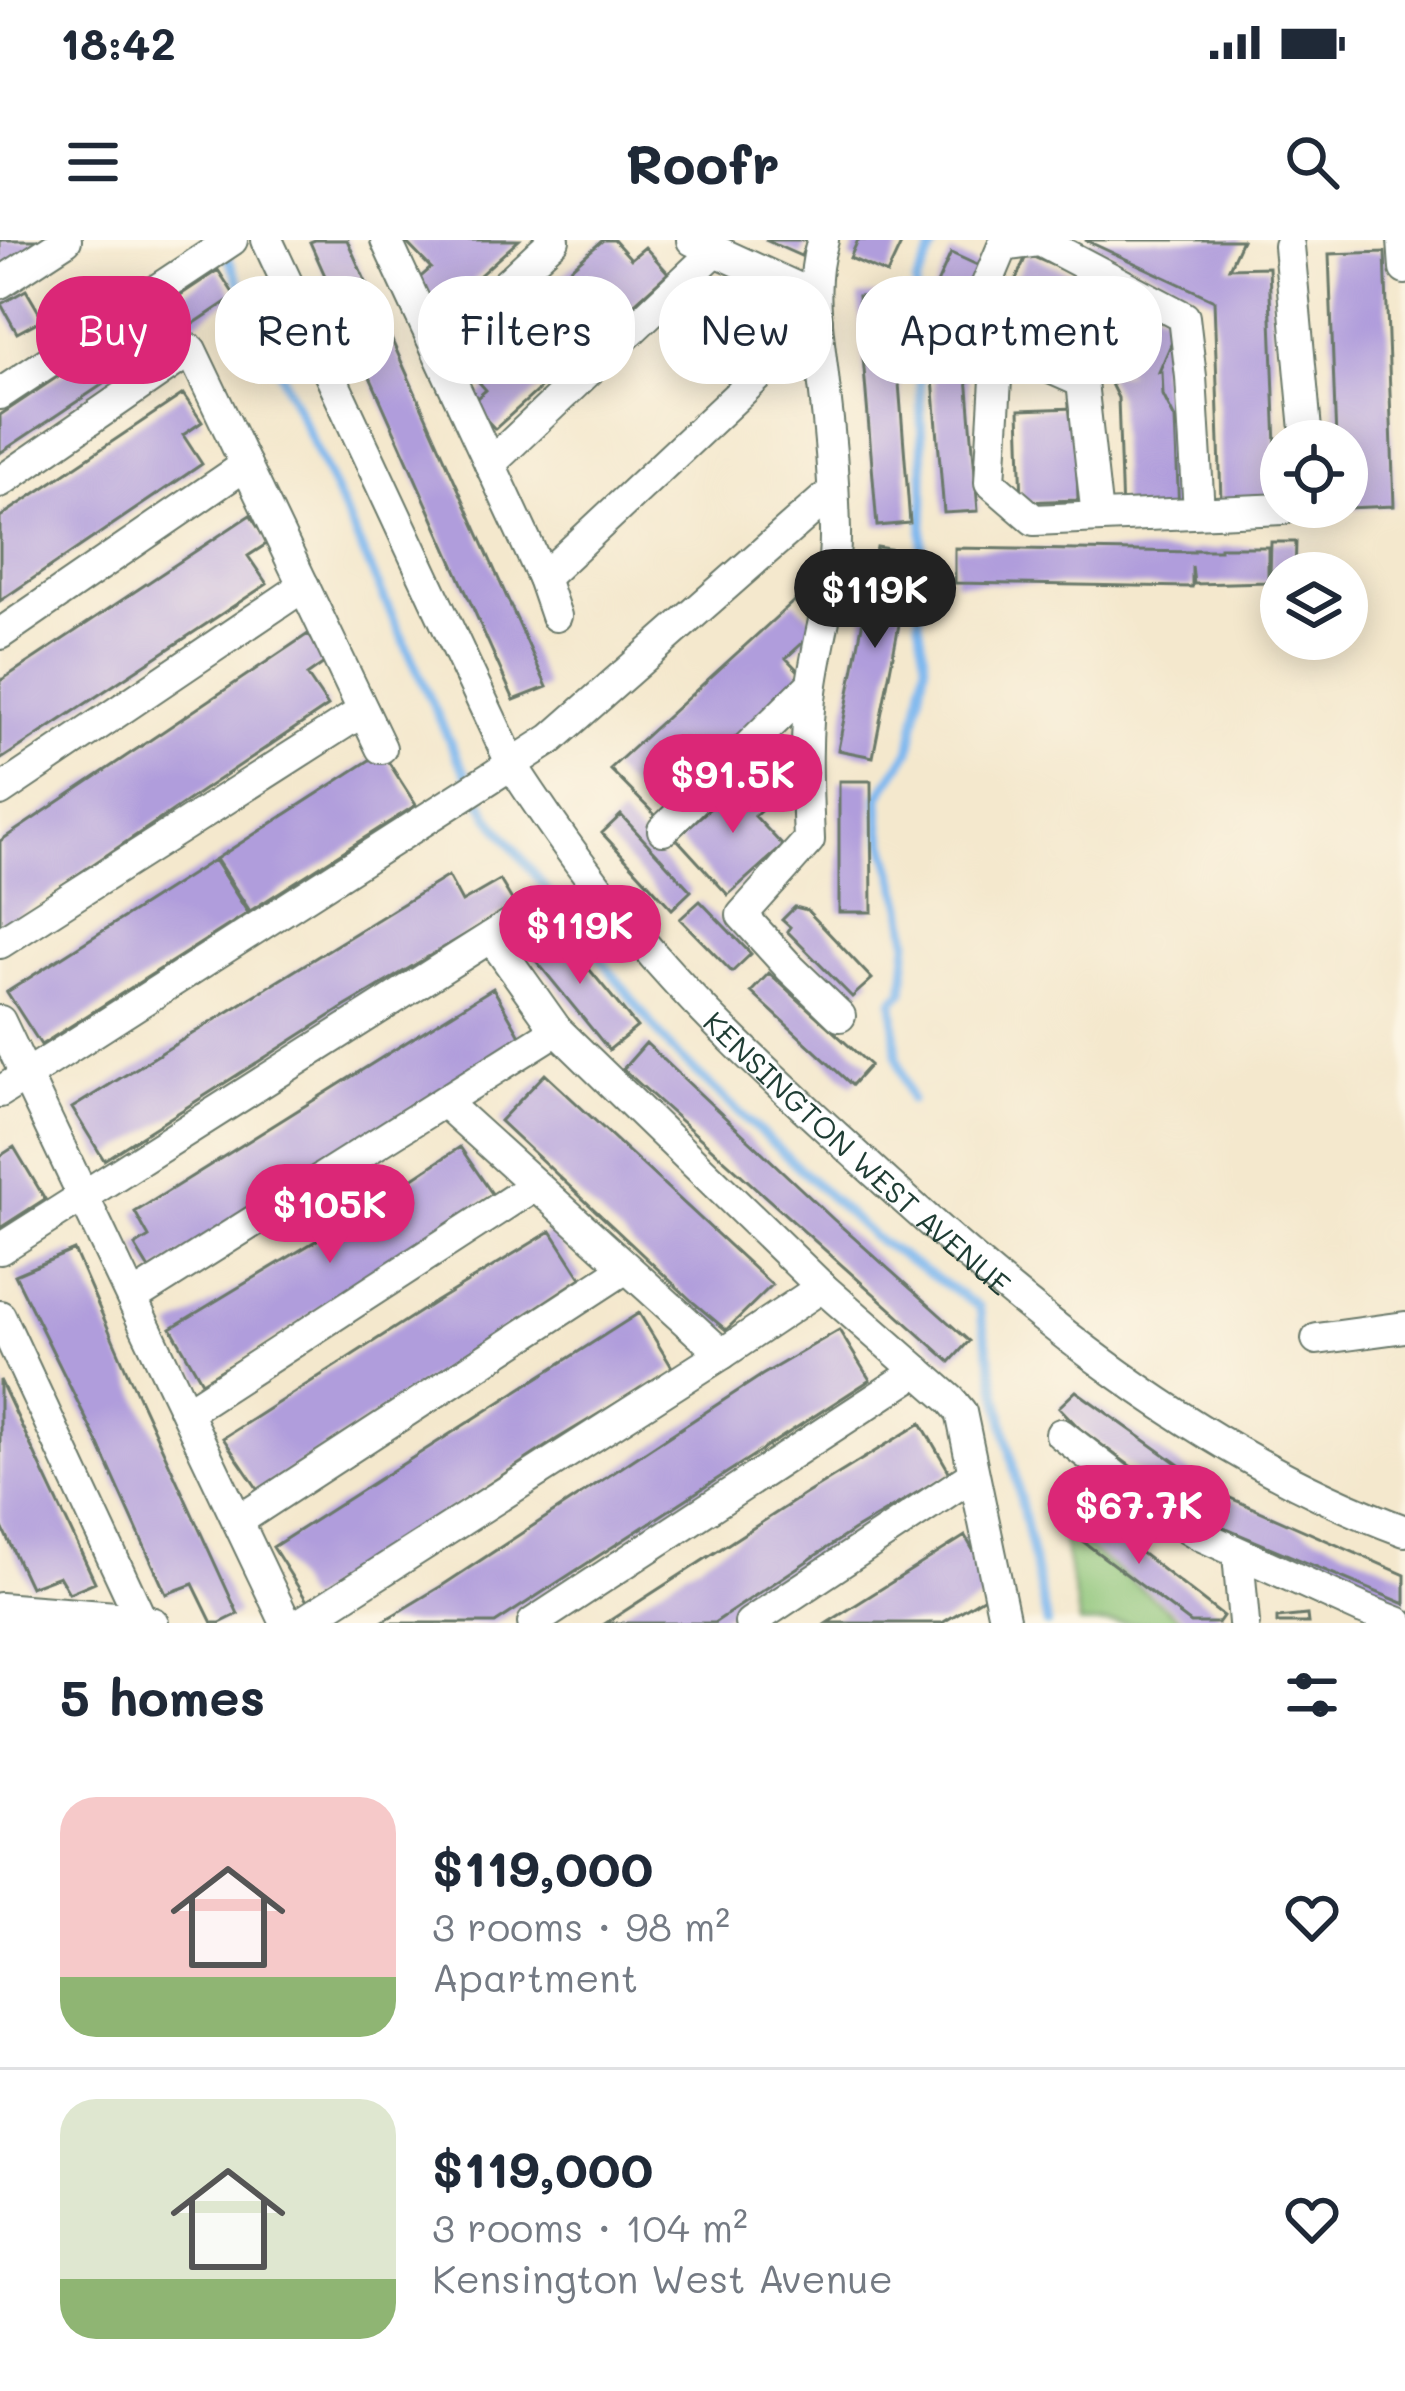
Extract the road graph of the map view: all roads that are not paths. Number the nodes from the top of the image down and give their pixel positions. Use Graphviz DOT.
graph roads {
  1 [pos="66,240"];
  2 [pos="232,240"];
  3 [pos="267,240"];
  4 [pos="386,240"];
  5 [pos="554,240"];
  6 [pos="823,240"];
  7 [pos="1403,240"];
  8 [pos="1285,242"];
  9 [pos="704,245"];
  10 [pos="1405,269"];
  11 [pos="515,276"];
  12 [pos="758,276"];
  13 [pos="816,276"];
  14 [pos="990,276"];
  15 [pos="1106,276"];
  16 [pos="0,283"];
  17 [pos="1162,305"];
  18 [pos="418,308"];
  19 [pos="453,384"];
  20 [pos="740,384"];
  21 [pos="823,384"];
  22 [pos="996,384"];
  23 [pos="1082,384"];
  24 [pos="0,394"];
  25 [pos="1305,420"];
  26 [pos="490,464"];
  27 [pos="246,465"];
  28 [pos="0,482"];
  29 [pos="833,491"];
  30 [pos="1260,508"];
  31 [pos="1199,512"];
  32 [pos="1097,517"];
  33 [pos="543,578"];
  34 [pos="304,586"];
  35 [pos="556,616"];
  36 [pos="0,634"];
  37 [pos="811,686"];
  38 [pos="363,711"];
  39 [pos="381,748"];
  40 [pos="512,764"];
  41 [pos="0,791"];
  42 [pos="663,830"];
  43 [pos="527,914"];
  44 [pos="491,937"];
  45 [pos="0,943"];
  46 [pos="840,1016"];
  47 [pos="0,1021"];
  48 [pos="557,1030"];
  49 [pos="13,1083"];
  50 [pos="444,1102"];
  51 [pos="535,1185"];
  52 [pos="83,1196"];
  53 [pos="0,1249"];
  54 [pos="626,1268"];
  55 [pos="822,1287"];
  56 [pos="132,1298"];
  57 [pos="0,1316"];
  58 [pos="1405,1327"];
  59 [pos="1316,1339"];
  60 [pos="722,1354"];
  61 [pos="918,1371"];
  62 [pos="186,1412"];
  63 [pos="1060,1434"];
  64 [pos="973,1475"];
  65 [pos="238,1521"];
  66 [pos="1405,1532"];
  67 [pos="1238,1554"];
  68 [pos="1,1606"];
  69 [pos="1004,1614"];
  70 [pos="1363,1616"];
  71 [pos="147,1621"];
  72 [pos="286,1623"];
  73 [pos="301,1623"];
  74 [pos="533,1623"];
  75 [pos="750,1623"];
  76 [pos="974,1623"];
  77 [pos="1244,1623"];
  78 [pos="1399,1623"];
  1 -- 16 [label="street"];
  2 -- 24 [label="street"];
  3 -- 40 [label="street, KENSINGTON WEST AVENUE"];
  4 -- 18 [label="street"];
  5 -- 11 [label="street"];
  6 -- 13 [label="street"];
  7 -- 10 [label="street"];
  8 -- 25 [label="street"];
  9 -- 12 [label="street"];
  9 -- 26 [label="street"];
  14 -- 15 [label="street"];
  17 -- 31 [label="street"];
  19 -- 26 [label="street"];
  20 -- 33 [label="street"];
  21 -- 29 [label="street"];
  22 -- 32 [label="street"];
  23 -- 32 [label="street"];
  26 -- 33 [label="street"];
  27 -- 28 [label="street"];
  27 -- 34 [label="street"];
  27 -- 36 [label="street"];
  29 -- 37 [label="street"];
  29 -- 40 [label="street"];
  30 -- 31 [label="street"];
  31 -- 32 [label="street"];
  33 -- 35 [label="street"];
  34 -- 38 [label="street"];
  34 -- 41 [label="street"];
  37 -- 42 [label="street"];
  37 -- 46 [label="street"];
  38 -- 39 [label="street"];
  38 -- 45 [label="street"];
  40 -- 49 [label="street"];
  40 -- 66 [label="street, KENSINGTON WEST AVENUE"];
  43 -- 44 [label="street"];
  44 -- 48 [label="street"];
  44 -- 52 [label="street"];
  47 -- 49 [label="street"];
  48 -- 50 [label="street"];
  48 -- 55 [label="street"];
  49 -- 52 [label="street"];
  50 -- 51 [label="street"];
  50 -- 56 [label="street"];
  51 -- 54 [label="street"];
  51 -- 62 [label="street"];
  52 -- 53 [label="street"];
  52 -- 56 [label="street"];
  54 -- 60 [label="street"];
  54 -- 65 [label="street"];
  55 -- 60 [label="street"];
  55 -- 61 [label="street"];
  56 -- 62 [label="street"];
  57 -- 71 [label="street"];
  58 -- 59 [label="street"];
  60 -- 73 [label="street"];
  61 -- 64 [label="street"];
  61 -- 74 [label="street"];
  62 -- 65 [label="street"];
  63 -- 67 [label="street"];
  64 -- 69 [label="street"];
  64 -- 75 [label="street"];
  65 -- 72 [label="street"];
  67 -- 70 [label="street"];
  67 -- 77 [label="street"];
  68 -- 71 [label="street"];
  69 -- 76 [label="street"];
  70 -- 78 [label="street"];
}
